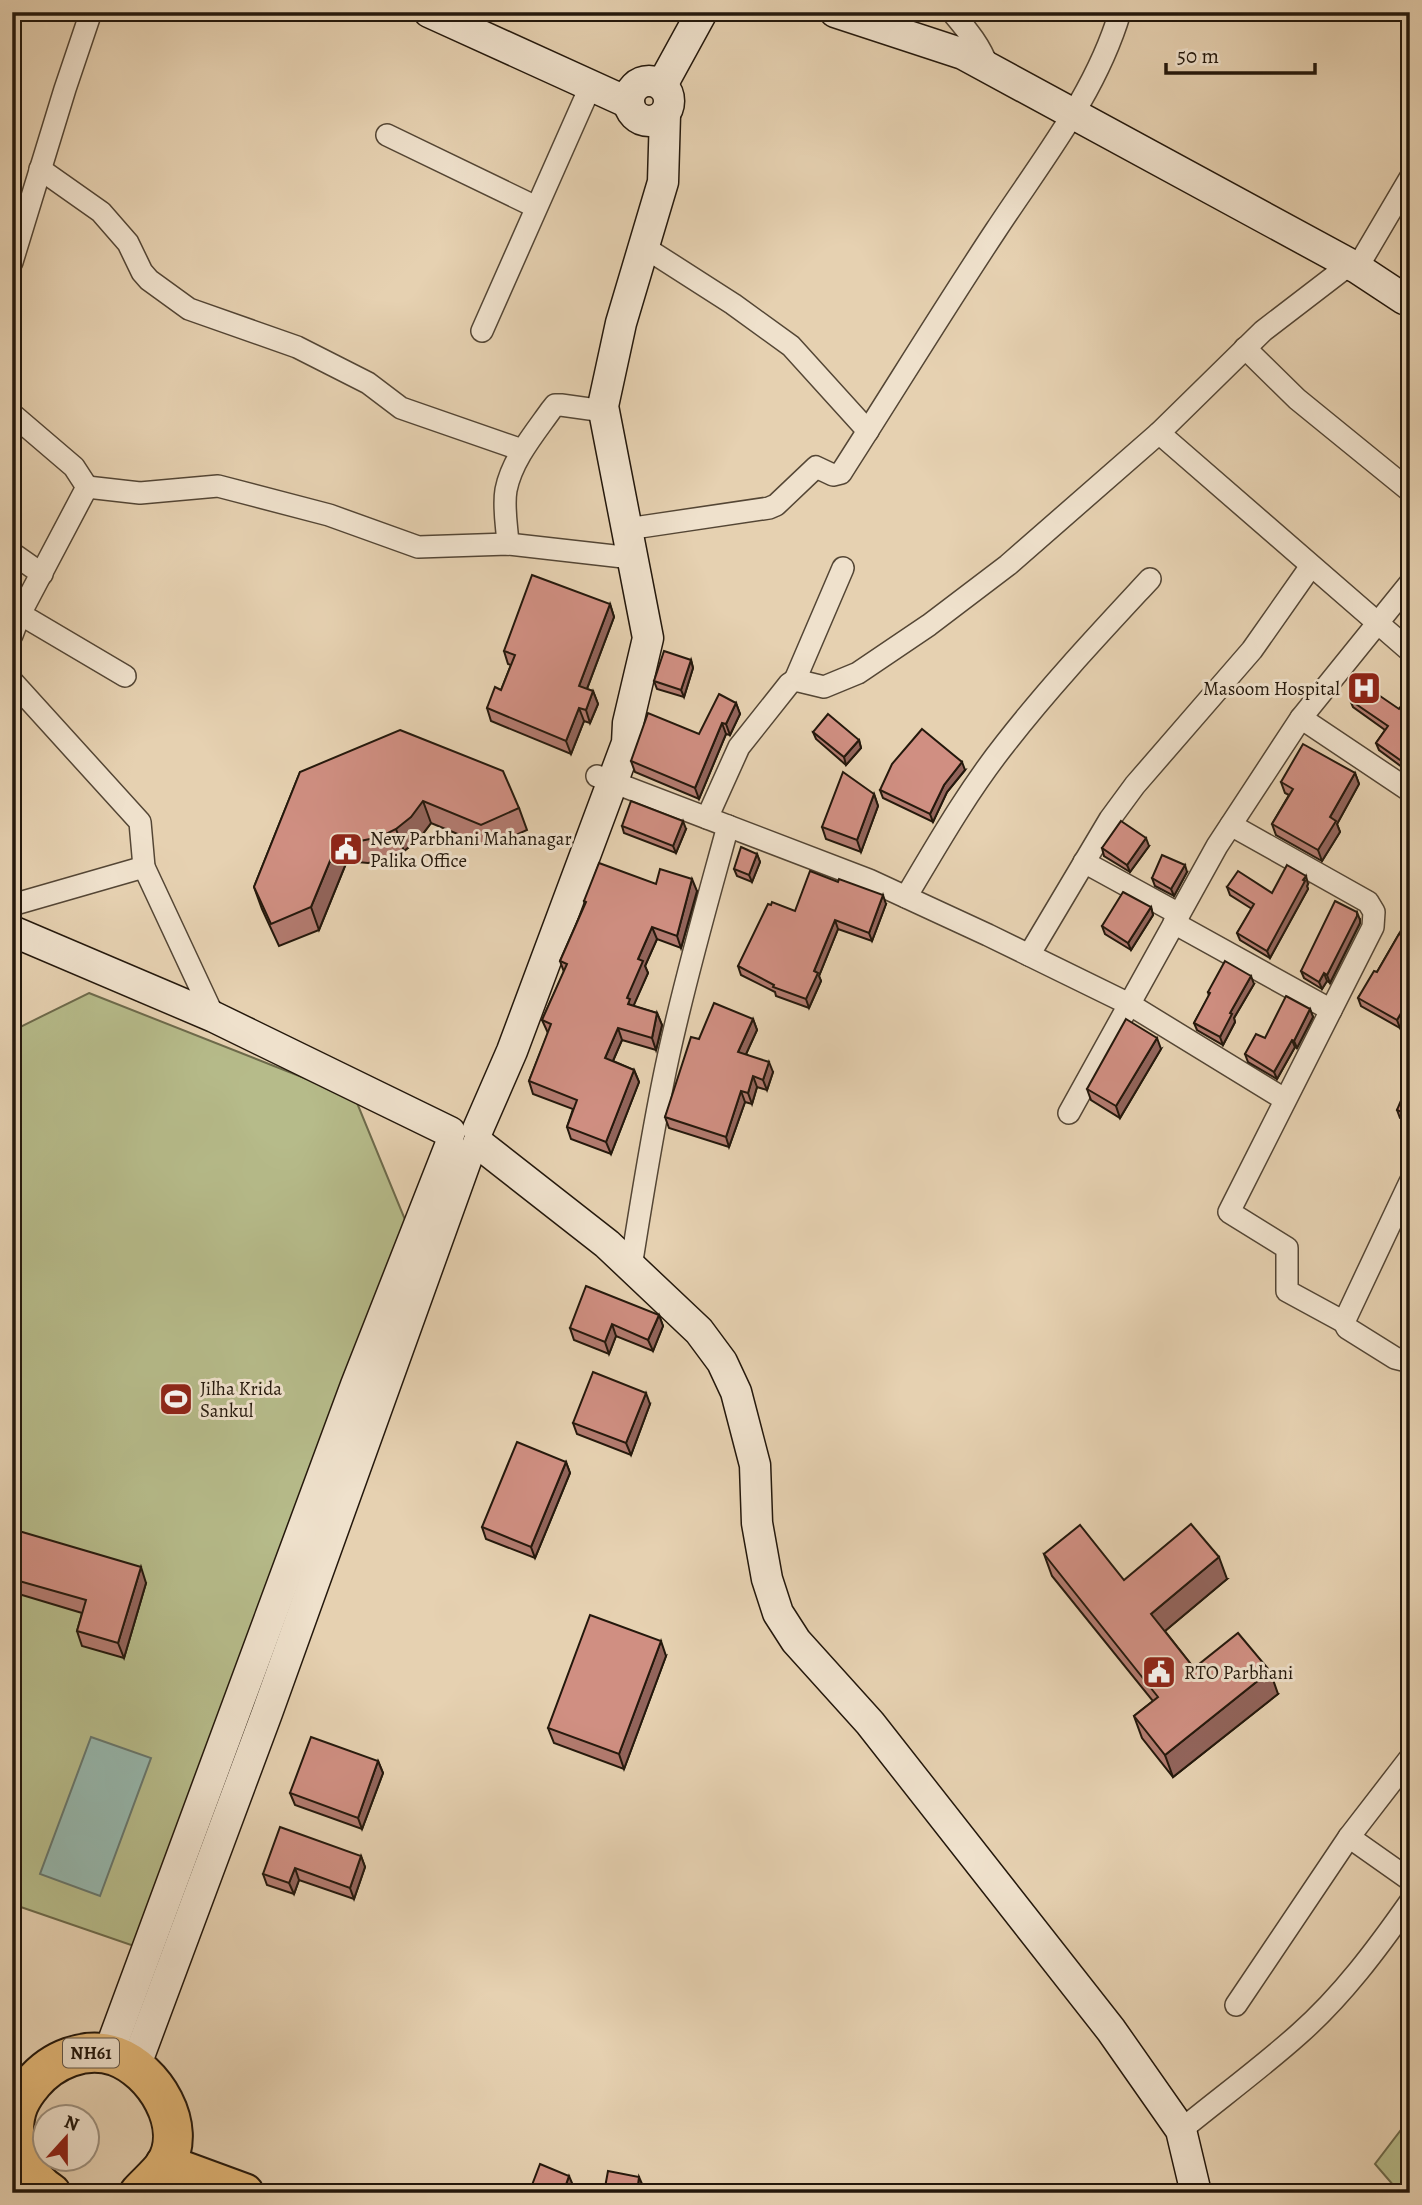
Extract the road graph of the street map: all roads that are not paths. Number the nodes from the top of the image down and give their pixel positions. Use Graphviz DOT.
graph roads {
  1 [pos="429,12"];
  2 [pos="702,12"];
  3 [pos="835,12"];
  4 [pos="952,12"];
  5 [pos="1119,12"];
  6 [pos="90,13"];
  7 [pos="988,67"];
  8 [pos="591,85"];
  9 [pos="664,100"];
  10 [pos="1074,115"];
  11 [pos="387,135"];
  12 [pos="40,170"];
  13 [pos="1410,178"];
  14 [pos="536,207"];
  15 [pos="644,247"];
  16 [pos="12,262"];
  17 [pos="1353,267"];
  18 [pos="1408,298"];
  19 [pos="482,331"];
  20 [pos="1245,348"];
  21 [pos="604,411"];
  22 [pos="12,414"];
  23 [pos="868,431"];
  24 [pos="1160,433"];
  25 [pos="522,450"];
  26 [pos="86,487"];
  27 [pos="1410,491"];
  28 [pos="626,529"];
  29 [pos="508,544"];
  30 [pos="12,554"];
  31 [pos="632,558"];
  32 [pos="1311,566"];
  33 [pos="843,568"];
  34 [pos="42,574"];
  35 [pos="1150,579"];
  36 [pos="1410,583"];
  37 [pos="20,614"];
  38 [pos="1378,624"];
  39 [pos="12,635"];
  40 [pos="1410,651"];
  41 [pos="125,676"];
  42 [pos="795,680"];
  43 [pos="12,681"];
  44 [pos="1301,718"];
  45 [pos="605,779"];
  46 [pos="1410,792"];
  47 [pos="717,822"];
  48 [pos="1231,825"];
  49 [pos="1084,862"];
  50 [pos="144,867"];
  51 [pos="906,897"];
  52 [pos="12,905"];
  53 [pos="1176,919"];
  54 [pos="12,931"];
  55 [pos="1029,955"];
  56 [pos="1129,1004"];
  57 [pos="1331,1010"];
  58 [pos="214,1017"];
  59 [pos="1284,1099"];
  60 [pos="1069,1113"];
  61 [pos="465,1138"];
  62 [pos="1410,1181"];
  63 [pos="631,1267"];
  64 [pos="1344,1322"];
  65 [pos="1410,1355"];
  66 [pos="1410,1758"];
  67 [pos="1349,1837"];
  68 [pos="1410,1880"];
  69 [pos="1410,1902"];
  70 [pos="1236,2005"];
  71 [pos="122,2061"];
  72 [pos="13,2114"];
  73 [pos="1181,2130"];
  74 [pos="165,2164"];
  75 [pos="49,2192"];
  76 [pos="139,2193"];
  77 [pos="244,2193"];
  78 [pos="1196,2193"];
  1 -- 8 [label="street"];
  2 -- 9 [label="street"];
  3 -- 7 [label="street"];
  4 -- 7 [label="street"];
  5 -- 10 [label="street"];
  6 -- 12 [label="street"];
  7 -- 10 [label="street"];
  8 -- 9 [label="street"];
  8 -- 14 [label="street"];
  9 -- 15 [label="street"];
  10 -- 17 [label="street"];
  10 -- 23 [label="street"];
  11 -- 14 [label="street"];
  12 -- 16 [label="street"];
  12 -- 25 [label="street"];
  13 -- 17 [label="street"];
  14 -- 19 [label="street"];
  15 -- 21 [label="street"];
  15 -- 23 [label="street"];
  17 -- 18 [label="street"];
  17 -- 20 [label="street"];
  20 -- 24 [label="street"];
  20 -- 27 [label="street"];
  21 -- 25 [label="street"];
  21 -- 28 [label="street"];
  22 -- 26 [label="street"];
  23 -- 28 [label="street"];
  24 -- 32 [label="street"];
  24 -- 42 [label="street"];
  25 -- 29 [label="street"];
  26 -- 29 [label="street"];
  26 -- 34 [label="street"];
  28 -- 31 [label="street"];
  29 -- 31 [label="street"];
  30 -- 34 [label="street"];
  31 -- 45 [label="street"];
  32 -- 38 [label="street"];
  32 -- 49 [label="street"];
  33 -- 42 [label="street"];
  34 -- 37 [label="street"];
  35 -- 51 [label="street"];
  36 -- 38 [label="street"];
  37 -- 39 [label="street"];
  37 -- 41 [label="street"];
  38 -- 40 [label="street"];
  38 -- 44 [label="street"];
  42 -- 47 [label="street"];
  43 -- 50 [label="street"];
  44 -- 46 [label="street"];
  44 -- 48 [label="street"];
  45 -- 47 [label="street"];
  45 -- 61 [label="street"];
  47 -- 51 [label="street"];
  47 -- 63 [label="street"];
  48 -- 53 [label="street"];
  48 -- 57 [label="street"];
  49 -- 53 [label="street"];
  49 -- 55 [label="street"];
  50 -- 52 [label="street"];
  50 -- 58 [label="street"];
  51 -- 55 [label="street"];
  53 -- 56 [label="street"];
  53 -- 57 [label="street"];
  54 -- 58 [label="street"];
  55 -- 56 [label="street"];
  56 -- 59 [label="street"];
  56 -- 60 [label="street"];
  57 -- 59 [label="street"];
  58 -- 61 [label="street"];
  59 -- 64 [label="street"];
  61 -- 63 [label="street"];
  61 -- 71 [label="street"];
  62 -- 64 [label="street"];
  63 -- 73 [label="street"];
  64 -- 65 [label="street"];
  66 -- 67 [label="street"];
  67 -- 68 [label="street"];
  67 -- 70 [label="street"];
  69 -- 73 [label="street"];
  71 -- 72 [label="highway, NH61"];
  71 -- 74 [label="highway, NH61"];
  72 -- 75 [label="highway, NH61"];
  73 -- 78 [label="street"];
  74 -- 76 [label="highway"];
  74 -- 77 [label="highway"];
}
